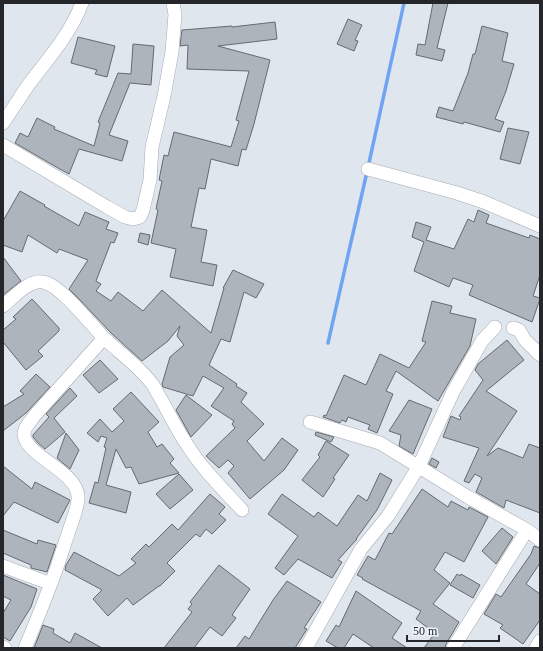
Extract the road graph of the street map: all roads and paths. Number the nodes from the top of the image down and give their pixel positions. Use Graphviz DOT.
graph roads {
  1 [pos="82,3"];
  2 [pos="173,3"];
  3 [pos="3,123"];
  4 [pos="3,145"];
  5 [pos="368,169"];
  6 [pos="540,226"];
  7 [pos="3,306"];
  8 [pos="495,327"];
  9 [pos="513,328"];
  10 [pos="104,338"];
  11 [pos="540,356"];
  12 [pos="310,422"];
  13 [pos="419,466"];
  14 [pos="242,510"];
  15 [pos="527,530"];
  16 [pos="540,540"];
  17 [pos="3,566"];
  18 [pos="51,584"];
  19 [pos="540,642"];
  20 [pos="25,648"];
  21 [pos="306,648"];
  22 [pos="453,648"];
  23 [pos="536,648"];
  1 -- 3 [label="street"];
  2 -- 4 [label="street"];
  5 -- 6 [label="street"];
  7 -- 10 [label="street"];
  8 -- 13 [label="street"];
  9 -- 11 [label="street"];
  10 -- 14 [label="street"];
  10 -- 18 [label="street"];
  12 -- 13 [label="street"];
  13 -- 15 [label="street"];
  13 -- 21 [label="street"];
  15 -- 16 [label="street"];
  15 -- 22 [label="street"];
  17 -- 18 [label="street"];
  18 -- 20 [label="street"];
  19 -- 23 [label="street"];
}
